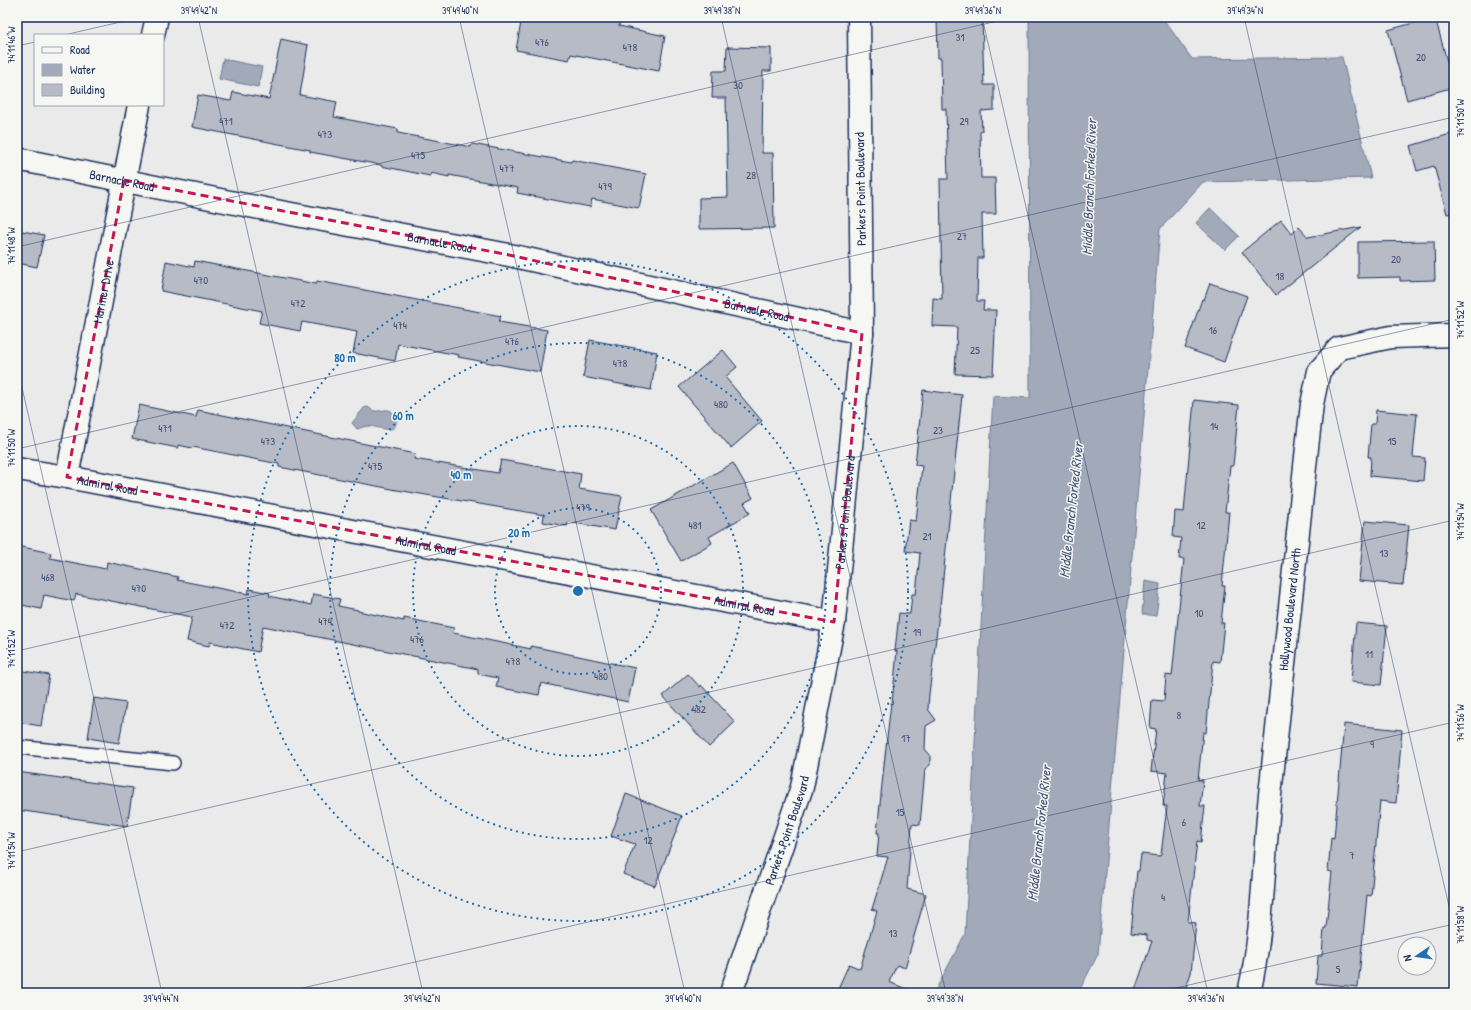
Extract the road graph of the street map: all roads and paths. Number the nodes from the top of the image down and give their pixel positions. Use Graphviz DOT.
graph roads {
  1 [pos="157,17"];
  2 [pos="858,17"];
  3 [pos="153,34"];
  4 [pos="139,106"];
  5 [pos="17,159"];
  6 [pos="124,180"];
  7 [pos="862,333"];
  8 [pos="1454,335"];
  9 [pos="17,469"];
  10 [pos="67,477"];
  11 [pos="834,622"];
  12 [pos="17,747"];
  13 [pos="173,763"];
  14 [pos="731,993"];
  15 [pos="1249,993"];
  1 -- 3 [label="street"];
  2 -- 7 [label="street, Parkers Point Boulevard"];
  4 -- 6 [label="street, Mariner Drive"];
  5 -- 6 [label="street, Barnacle Road"];
  6 -- 7 [label="street, Barnacle Road"];
  6 -- 10 [label="street, Mariner Drive"];
  7 -- 11 [label="street, Parkers Point Boulevard"];
  8 -- 15 [label="street, Hollywood Boulevard North"];
  9 -- 10 [label="street, Admiral Road"];
  10 -- 11 [label="street, Admiral Road"];
  11 -- 14 [label="street, Parkers Point Boulevard"];
  12 -- 13 [label="lane"];
}
